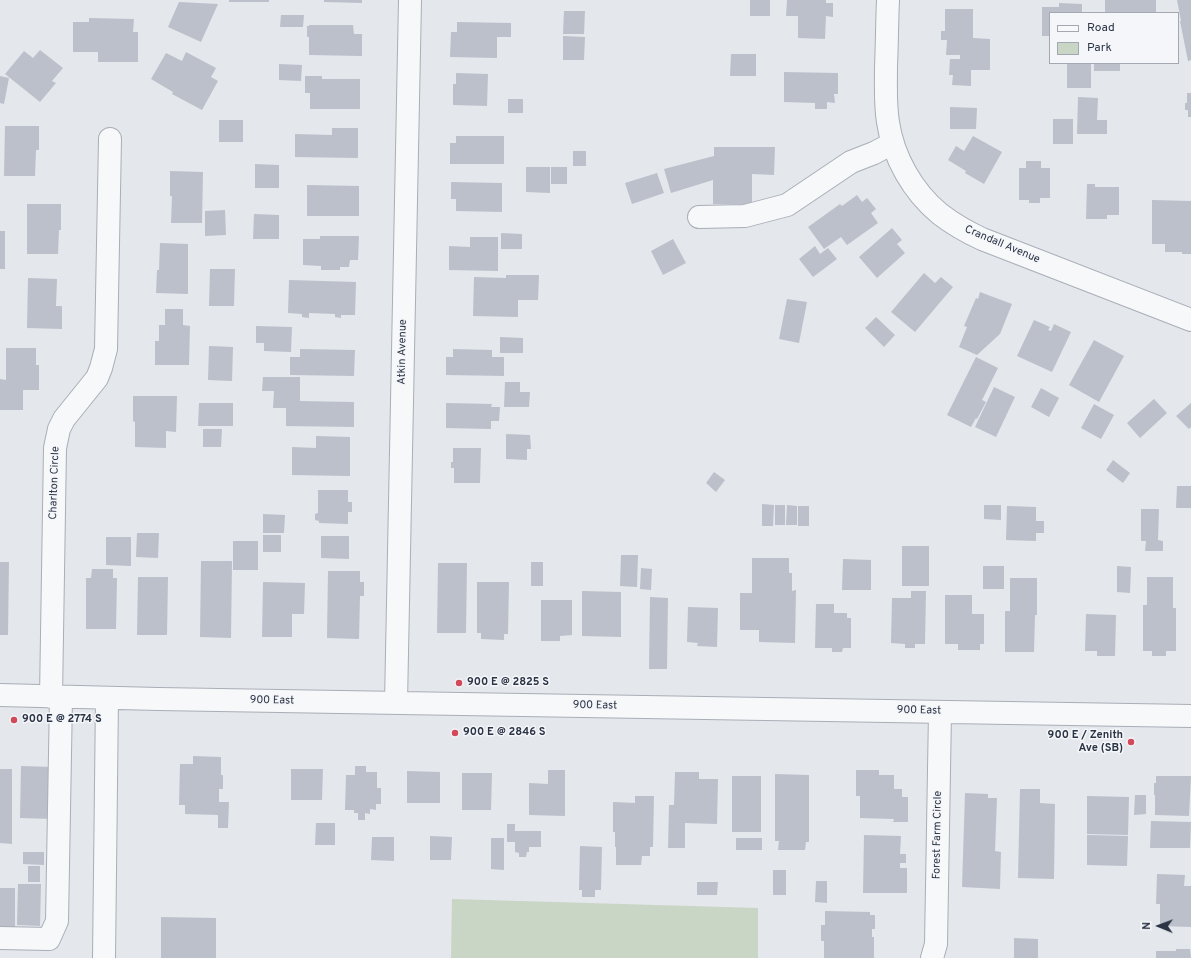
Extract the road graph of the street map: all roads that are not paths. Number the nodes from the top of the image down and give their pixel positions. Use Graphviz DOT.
graph roads {
  1 [pos="410,0"];
  2 [pos="888,0"];
  3 [pos="110,139"];
  4 [pos="893,143"];
  5 [pos="699,217"];
  6 [pos="1191,320"];
  7 [pos="0,695"];
  8 [pos="56,698"];
  9 [pos="107,698"];
  10 [pos="396,703"];
  11 [pos="940,712"];
  12 [pos="1191,716"];
  13 [pos="0,938"];
  14 [pos="104,958"];
  15 [pos="932,958"];
  1 -- 10 [label="street, Atkin Avenue"];
  2 -- 4 [label="street, Crandall Avenue"];
  3 -- 8 [label="street, Charlton Circle"];
  4 -- 5 [label="street"];
  4 -- 6 [label="street, Crandall Avenue"];
  7 -- 8 [label="street, 900 East"];
  8 -- 9 [label="street, 900 East"];
  8 -- 13 [label="street, Charlton Circle"];
  9 -- 10 [label="street, 900 East"];
  9 -- 14 [label="street"];
  10 -- 11 [label="street, 900 East"];
  11 -- 12 [label="street, 900 East"];
  11 -- 15 [label="street, Forest Farm Circle"];
}
